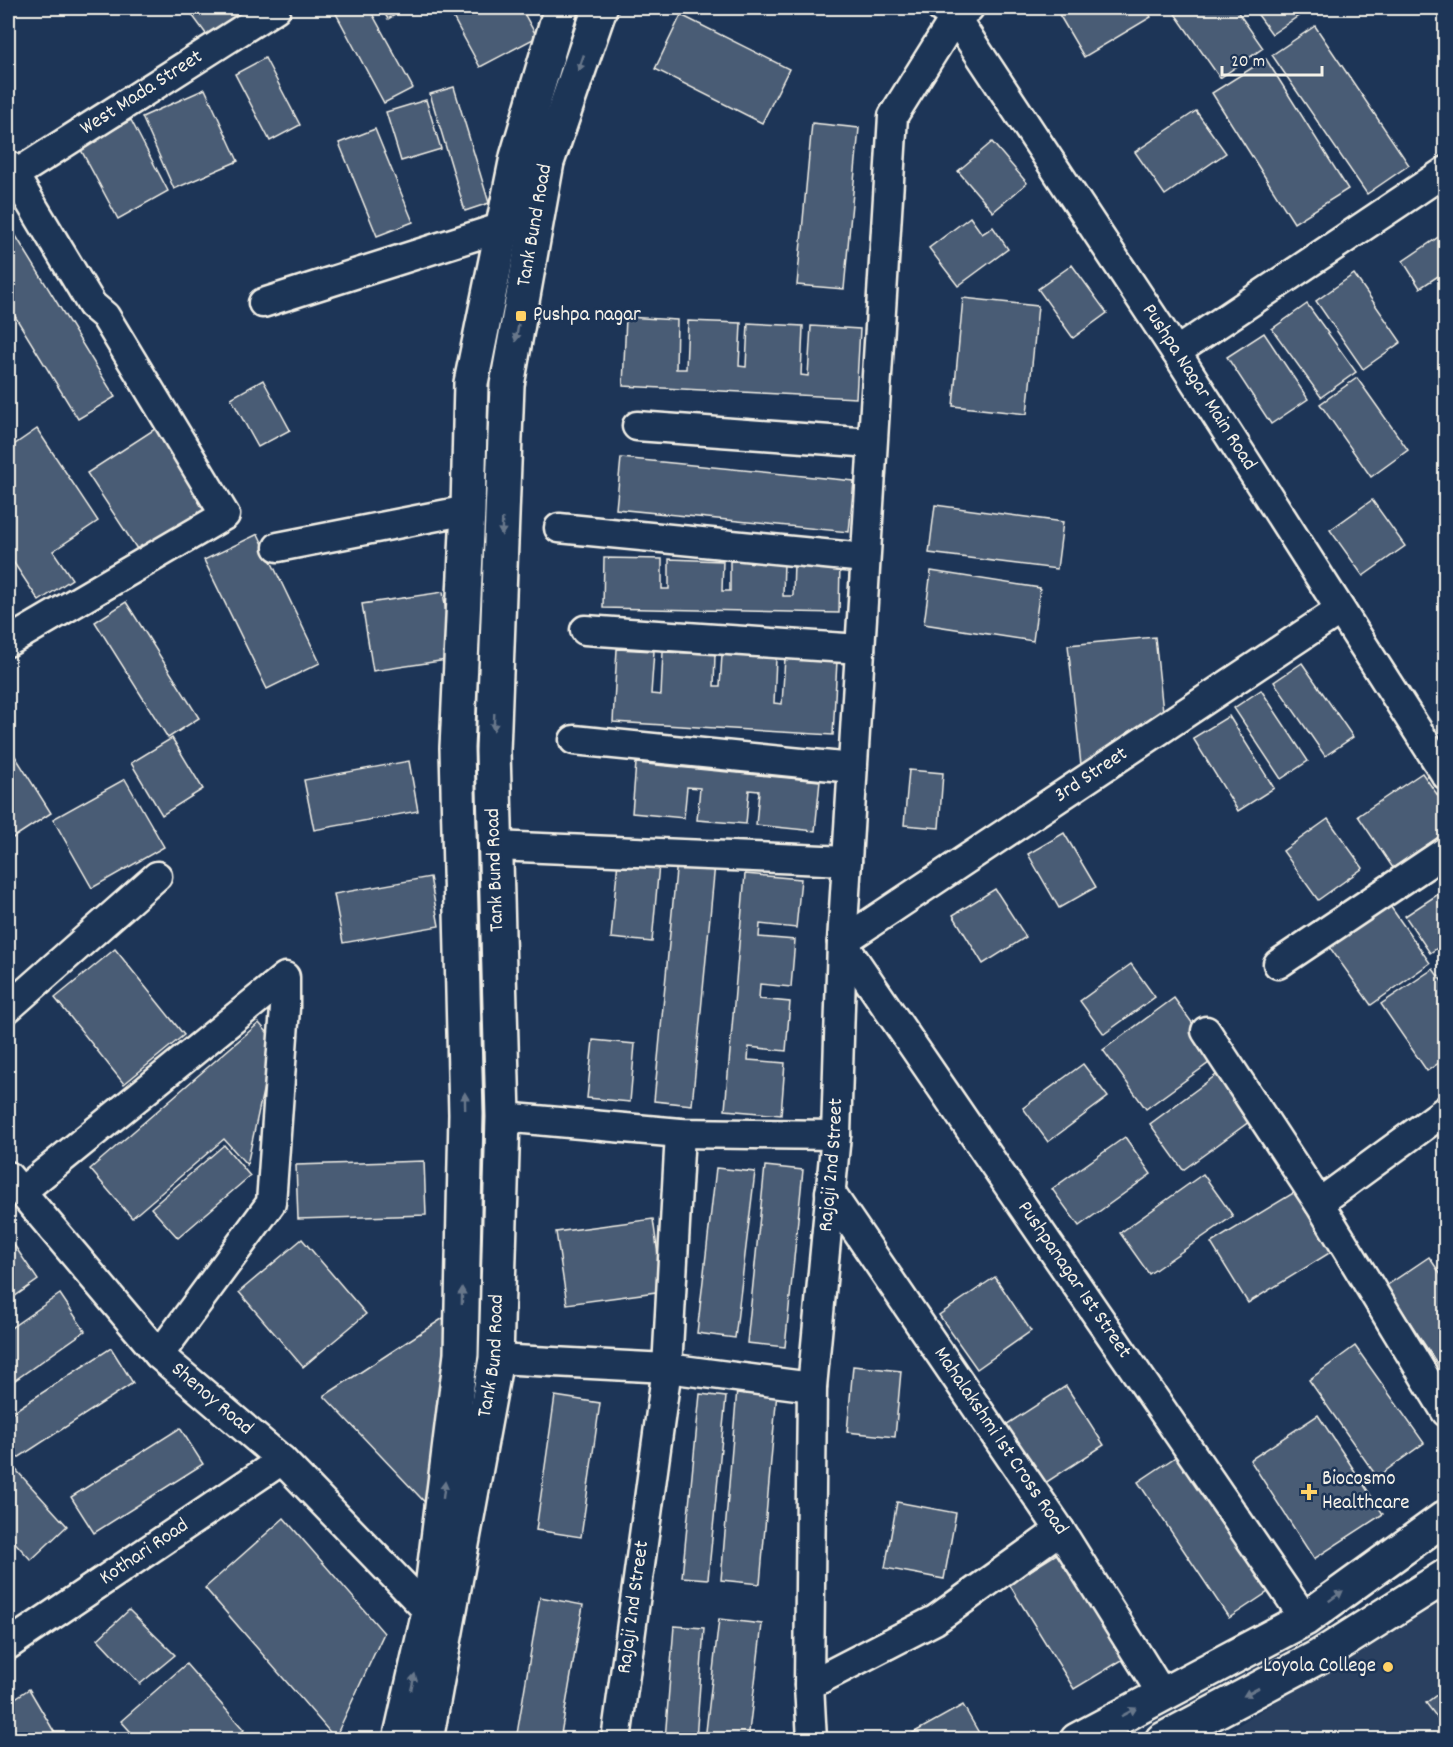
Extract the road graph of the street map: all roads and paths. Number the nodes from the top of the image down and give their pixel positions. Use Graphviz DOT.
graph roads {
  1 [pos="276,8"];
  2 [pos="561,8"];
  3 [pos="600,8"];
  4 [pos="955,11"];
  5 [pos="1446,171"];
  6 [pos="10,173"];
  7 [pos="536,225"];
  8 [pos="503,227"];
  9 [pos="263,303"];
  10 [pos="1176,352"];
  11 [pos="637,426"];
  12 [pos="872,443"];
  13 [pos="468,510"];
  14 [pos="559,528"];
  15 [pos="278,547"];
  16 [pos="865,558"];
  17 [pos="1340,610"];
  18 [pos="585,630"];
  19 [pos="8,642"];
  20 [pos="860,649"];
  21 [pos="574,740"];
  22 [pos="852,768"];
  23 [pos="1446,775"];
  24 [pos="496,846"];
  25 [pos="1446,851"];
  26 [pos="847,861"];
  27 [pos="158,876"];
  28 [pos="842,942"];
  29 [pos="1278,964"];
  30 [pos="8,1008"];
  31 [pos="1206,1031"];
  32 [pos="1446,1110"];
  33 [pos="503,1117"];
  34 [pos="680,1132"];
  35 [pos="836,1135"];
  36 [pos="14,1184"];
  37 [pos="830,1192"];
  38 [pos="1319,1203"];
  39 [pos="159,1356"];
  40 [pos="496,1359"];
  41 [pos="667,1368"];
  42 [pos="812,1387"];
  43 [pos="1446,1412"];
  44 [pos="282,1460"];
  45 [pos="1446,1517"];
  46 [pos="1060,1530"];
  47 [pos="1446,1576"];
  48 [pos="439,1614"];
  49 [pos="1305,1619"];
  50 [pos="8,1645"];
  51 [pos="809,1685"];
  52 [pos="1162,1694"];
  53 [pos="400,1740"];
  54 [pos="426,1740"];
  55 [pos="616,1740"];
  56 [pos="812,1740"];
  57 [pos="1077,1740"];
  58 [pos="1162,1740"];
  1 -- 6 [label="street, West Mada Street"];
  2 -- 8 [label="main road, Tank Bund Road"];
  3 -- 7 [label="main road, Tank Bund Road, one-way"];
  4 -- 10 [label="street, Pushpa Nagar Main Road"];
  4 -- 12 [label="street, Rajaji 2nd Street"];
  5 -- 10 [label="street"];
  6 -- 19 [label="street"];
  7 -- 8 [label="main road"];
  7 -- 24 [label="main road, Tank Bund Road, one-way"];
  8 -- 9 [label="street"];
  8 -- 13 [label="main road, Tank Bund Road"];
  10 -- 17 [label="street, Pushpa Nagar Main Road"];
  11 -- 12 [label="street"];
  12 -- 16 [label="street, Rajaji 2nd Street"];
  13 -- 15 [label="street"];
  48 -- 13 [label="main road, Tank Bund Road, one-way"];
  14 -- 16 [label="street"];
  16 -- 20 [label="street, Rajaji 2nd Street"];
  17 -- 23 [label="street, Pushpa Nagar Main Road"];
  17 -- 28 [label="street, 3rd Street"];
  18 -- 20 [label="street"];
  20 -- 22 [label="street, Rajaji 2nd Street"];
  21 -- 22 [label="street"];
  22 -- 26 [label="street, Rajaji 2nd Street"];
  24 -- 26 [label="street"];
  24 -- 33 [label="main road, Tank Bund Road"];
  25 -- 29 [label="street"];
  26 -- 28 [label="street, Rajaji 2nd Street"];
  27 -- 30 [label="street"];
  28 -- 35 [label="street, Rajaji 2nd Street"];
  28 -- 49 [label="street, Pushpanagar 1st Street"];
  31 -- 38 [label="street"];
  32 -- 38 [label="street"];
  33 -- 34 [label="street"];
  33 -- 40 [label="main road, Tank Bund Road"];
  34 -- 35 [label="street"];
  34 -- 41 [label="street, Rajaji 2nd Street"];
  35 -- 37 [label="street, Rajaji 2nd Street"];
  36 -- 39 [label="street, Shenoy Road"];
  36 -- 39 [label="street"];
  37 -- 42 [label="street, Rajaji 2nd Street"];
  37 -- 46 [label="street, Mahalakshmi 1st Cross Road"];
  38 -- 43 [label="street"];
  39 -- 44 [label="street, Shenoy Road"];
  40 -- 41 [label="street"];
  40 -- 48 [label="main road, Tank Bund Road"];
  41 -- 42 [label="street"];
  41 -- 55 [label="street, Rajaji 2nd Street"];
  42 -- 51 [label="street, Rajaji 2nd Street"];
  44 -- 48 [label="street, Shenoy Road"];
  44 -- 50 [label="street, Kothari Road"];
  49 -- 45 [label="main road, one-way"];
  46 -- 51 [label="street"];
  46 -- 52 [label="street, Mahalakshmi 1st Cross Road"];
  47 -- 58 [label="main road, one-way"];
  53 -- 48 [label="main road, Tank Bund Road, one-way"];
  48 -- 54 [label="main road, Tank Bund Road"];
  49 -- 52 [label="main road"];
  51 -- 56 [label="street, Rajaji 2nd Street"];
  57 -- 52 [label="main road, one-way"];
}
